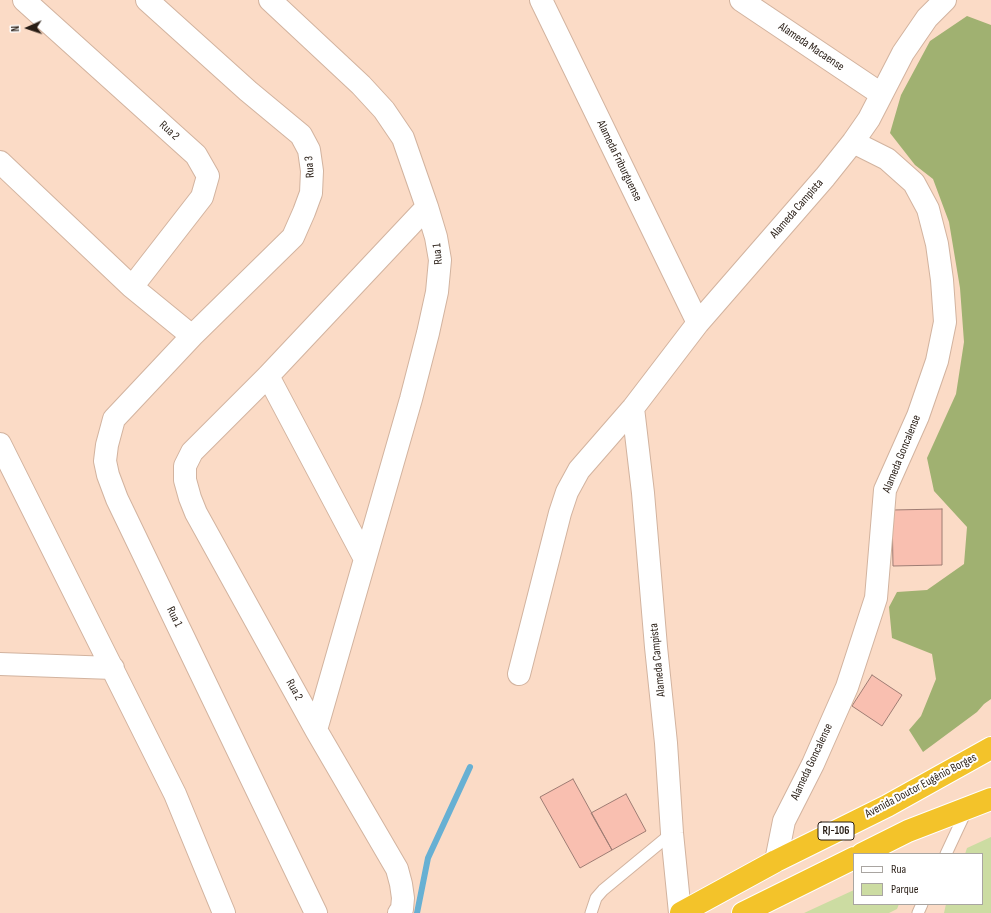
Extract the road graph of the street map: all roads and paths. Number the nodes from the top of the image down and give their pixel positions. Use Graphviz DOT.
graph roads {
  1 [pos="24,0"];
  2 [pos="147,0"];
  3 [pos="270,0"];
  4 [pos="541,0"];
  5 [pos="741,0"];
  6 [pos="945,0"];
  7 [pos="881,94"];
  8 [pos="853,142"];
  9 [pos="0,162"];
  10 [pos="427,207"];
  11 [pos="132,287"];
  12 [pos="698,323"];
  13 [pos="192,336"];
  14 [pos="268,376"];
  15 [pos="633,408"];
  16 [pos="0,444"];
  17 [pos="365,559"];
  18 [pos="0,664"];
  19 [pos="113,668"];
  20 [pos="519,674"];
  21 [pos="316,730"];
  22 [pos="991,748"];
  23 [pos="991,799"];
  24 [pos="968,807"];
  25 [pos="672,833"];
  26 [pos="864,853"];
  27 [pos="946,853"];
  28 [pos="853,858"];
  29 [pos="776,861"];
  30 [pos="224,913"];
  31 [pos="316,913"];
  32 [pos="399,913"];
  33 [pos="591,913"];
  34 [pos="680,913"];
  35 [pos="744,913"];
  1 -- 11 [label="street, Rua 2"];
  2 -- 13 [label="street, Rua 3"];
  3 -- 10 [label="street, Rua 1"];
  4 -- 12 [label="street, Alameda Friburguense"];
  5 -- 7 [label="street, Alameda Macaense"];
  6 -- 7 [label="street, Alameda Campista"];
  7 -- 8 [label="street, Alameda Campista"];
  8 -- 12 [label="street, Alameda Campista"];
  8 -- 29 [label="street, Alameda Goncalense"];
  9 -- 11 [label="street"];
  10 -- 14 [label="street"];
  10 -- 17 [label="street, Rua 1"];
  11 -- 13 [label="street"];
  12 -- 15 [label="street, Alameda Campista"];
  13 -- 31 [label="street, Rua 1"];
  14 -- 17 [label="street"];
  14 -- 21 [label="street, Rua 2"];
  15 -- 20 [label="street, Alameda Campista"];
  15 -- 25 [label="street, Alameda Campista"];
  16 -- 19 [label="street"];
  17 -- 21 [label="street, Rua 1"];
  18 -- 19 [label="street"];
  19 -- 30 [label="street"];
  21 -- 32 [label="street, Rua 2"];
  22 -- 29 [label="highway, Avenida Doutor Eugênio Borges / RJ-106"];
  23 -- 24 [label="highway, RJ-106"];
  24 -- 26 [label="highway, RJ-106"];
  24 -- 27 [label="lane"];
  25 -- 33 [label="lane"];
  25 -- 34 [label="street, Alameda Campista"];
  28 -- 35 [label="highway"];
  29 -- 34 [label="highway, Avenida Doutor Eugênio Borges / RJ-106"];
}
